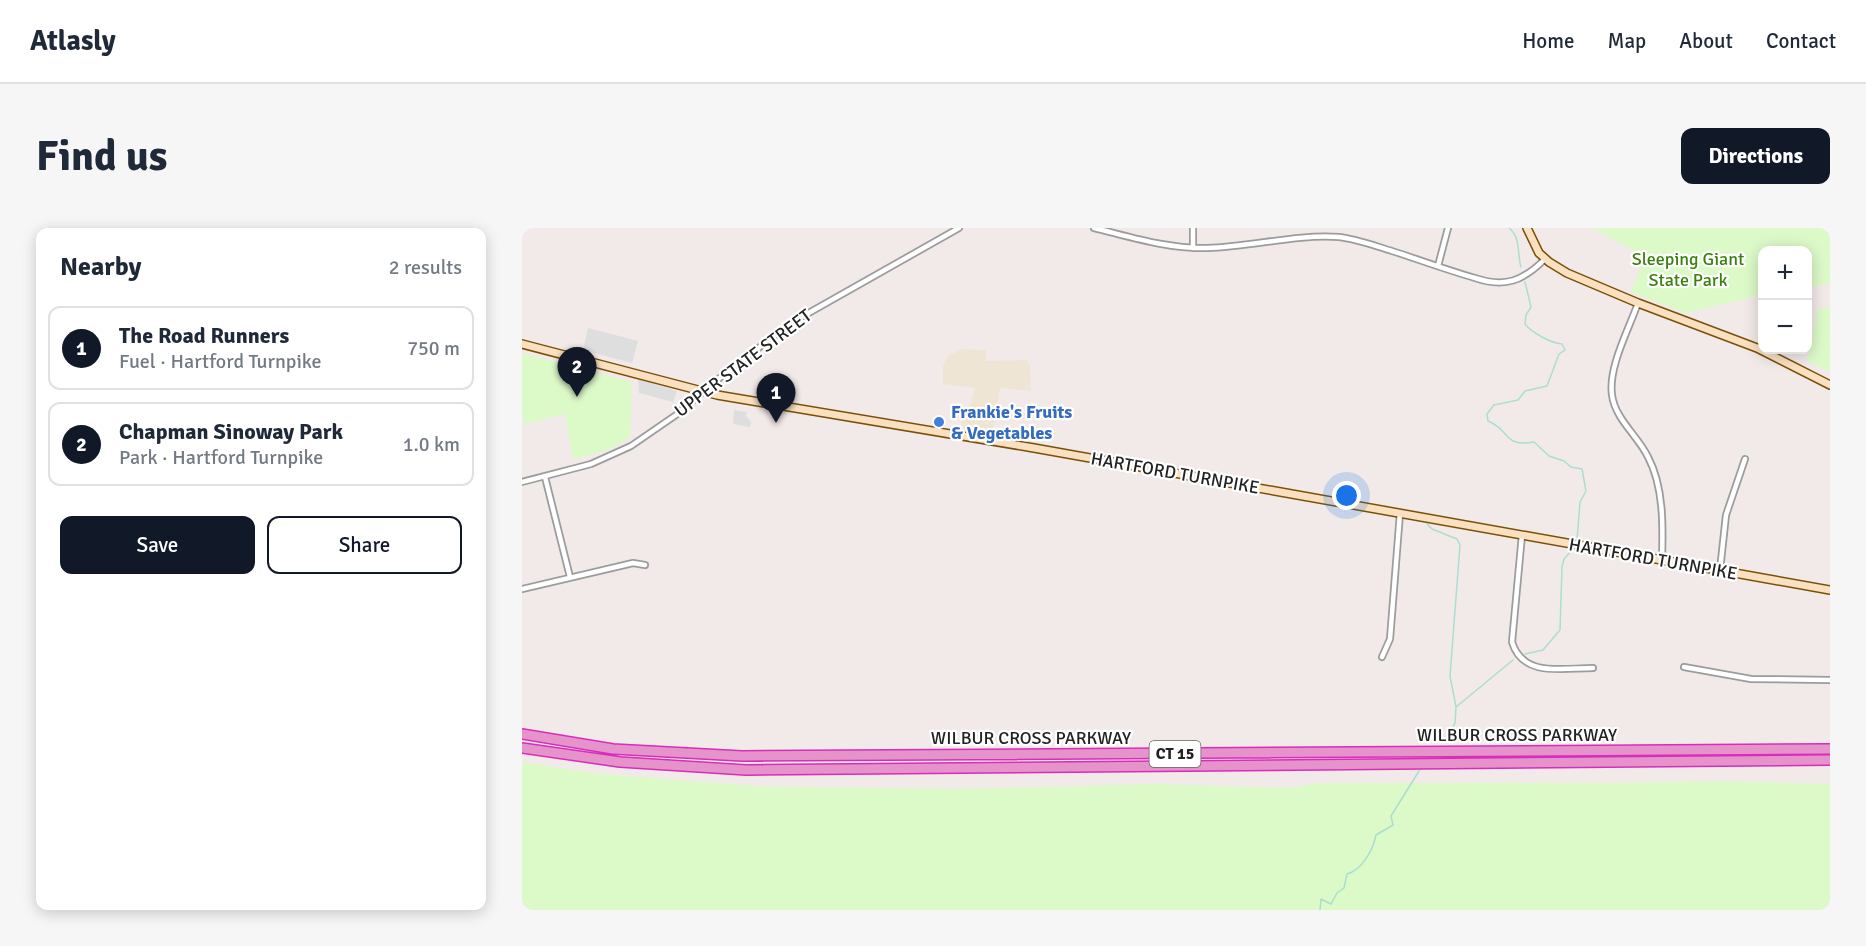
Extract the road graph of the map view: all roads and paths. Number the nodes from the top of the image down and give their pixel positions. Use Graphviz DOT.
graph roads {
  1 [pos="959,228"];
  2 [pos="1094,228"];
  3 [pos="1193,228"];
  4 [pos="1448,228"];
  5 [pos="1527,228"];
  6 [pos="1193,248"];
  7 [pos="1545,259"];
  8 [pos="1438,266"];
  9 [pos="1638,303"];
  10 [pos="522,344"];
  11 [pos="1830,385"];
  12 [pos="703,392"];
  13 [pos="1745,459"];
  14 [pos="545,477"];
  15 [pos="522,482"];
  16 [pos="1400,513"];
  17 [pos="1522,535"];
  18 [pos="1662,560"];
  19 [pos="645,565"];
  20 [pos="1720,570"];
  21 [pos="570,577"];
  22 [pos="522,589"];
  23 [pos="1830,590"];
  24 [pos="1382,657"];
  25 [pos="1684,667"];
  26 [pos="1593,668"];
  27 [pos="1830,680"];
  28 [pos="522,734"];
  29 [pos="522,748"];
  30 [pos="1830,749"];
  31 [pos="1830,760"];
  1 -- 12 [label="street, UPPER STATE STREET"];
  2 -- 6 [label="street"];
  3 -- 6 [label="street"];
  4 -- 8 [label="street"];
  5 -- 7 [label="main road"];
  6 -- 8 [label="street"];
  7 -- 8 [label="street"];
  7 -- 9 [label="main road"];
  9 -- 11 [label="main road"];
  9 -- 18 [label="street"];
  10 -- 12 [label="main road, HARTFORD TURNPIKE"];
  12 -- 14 [label="street, UPPER STATE STREET"];
  12 -- 16 [label="main road, HARTFORD TURNPIKE"];
  13 -- 20 [label="street"];
  14 -- 15 [label="street, UPPER STATE STREET"];
  14 -- 21 [label="street"];
  16 -- 17 [label="main road, HARTFORD TURNPIKE"];
  16 -- 24 [label="street"];
  17 -- 18 [label="main road, HARTFORD TURNPIKE"];
  17 -- 26 [label="street"];
  18 -- 20 [label="main road, HARTFORD TURNPIKE"];
  19 -- 21 [label="street"];
  20 -- 23 [label="main road, HARTFORD TURNPIKE"];
  21 -- 22 [label="street"];
  25 -- 27 [label="street"];
  28 -- 30 [label="highway, WILBUR CROSS PARKWAY / CT 15"];
  29 -- 31 [label="highway, WILBUR CROSS PARKWAY / CT 15"];
}
